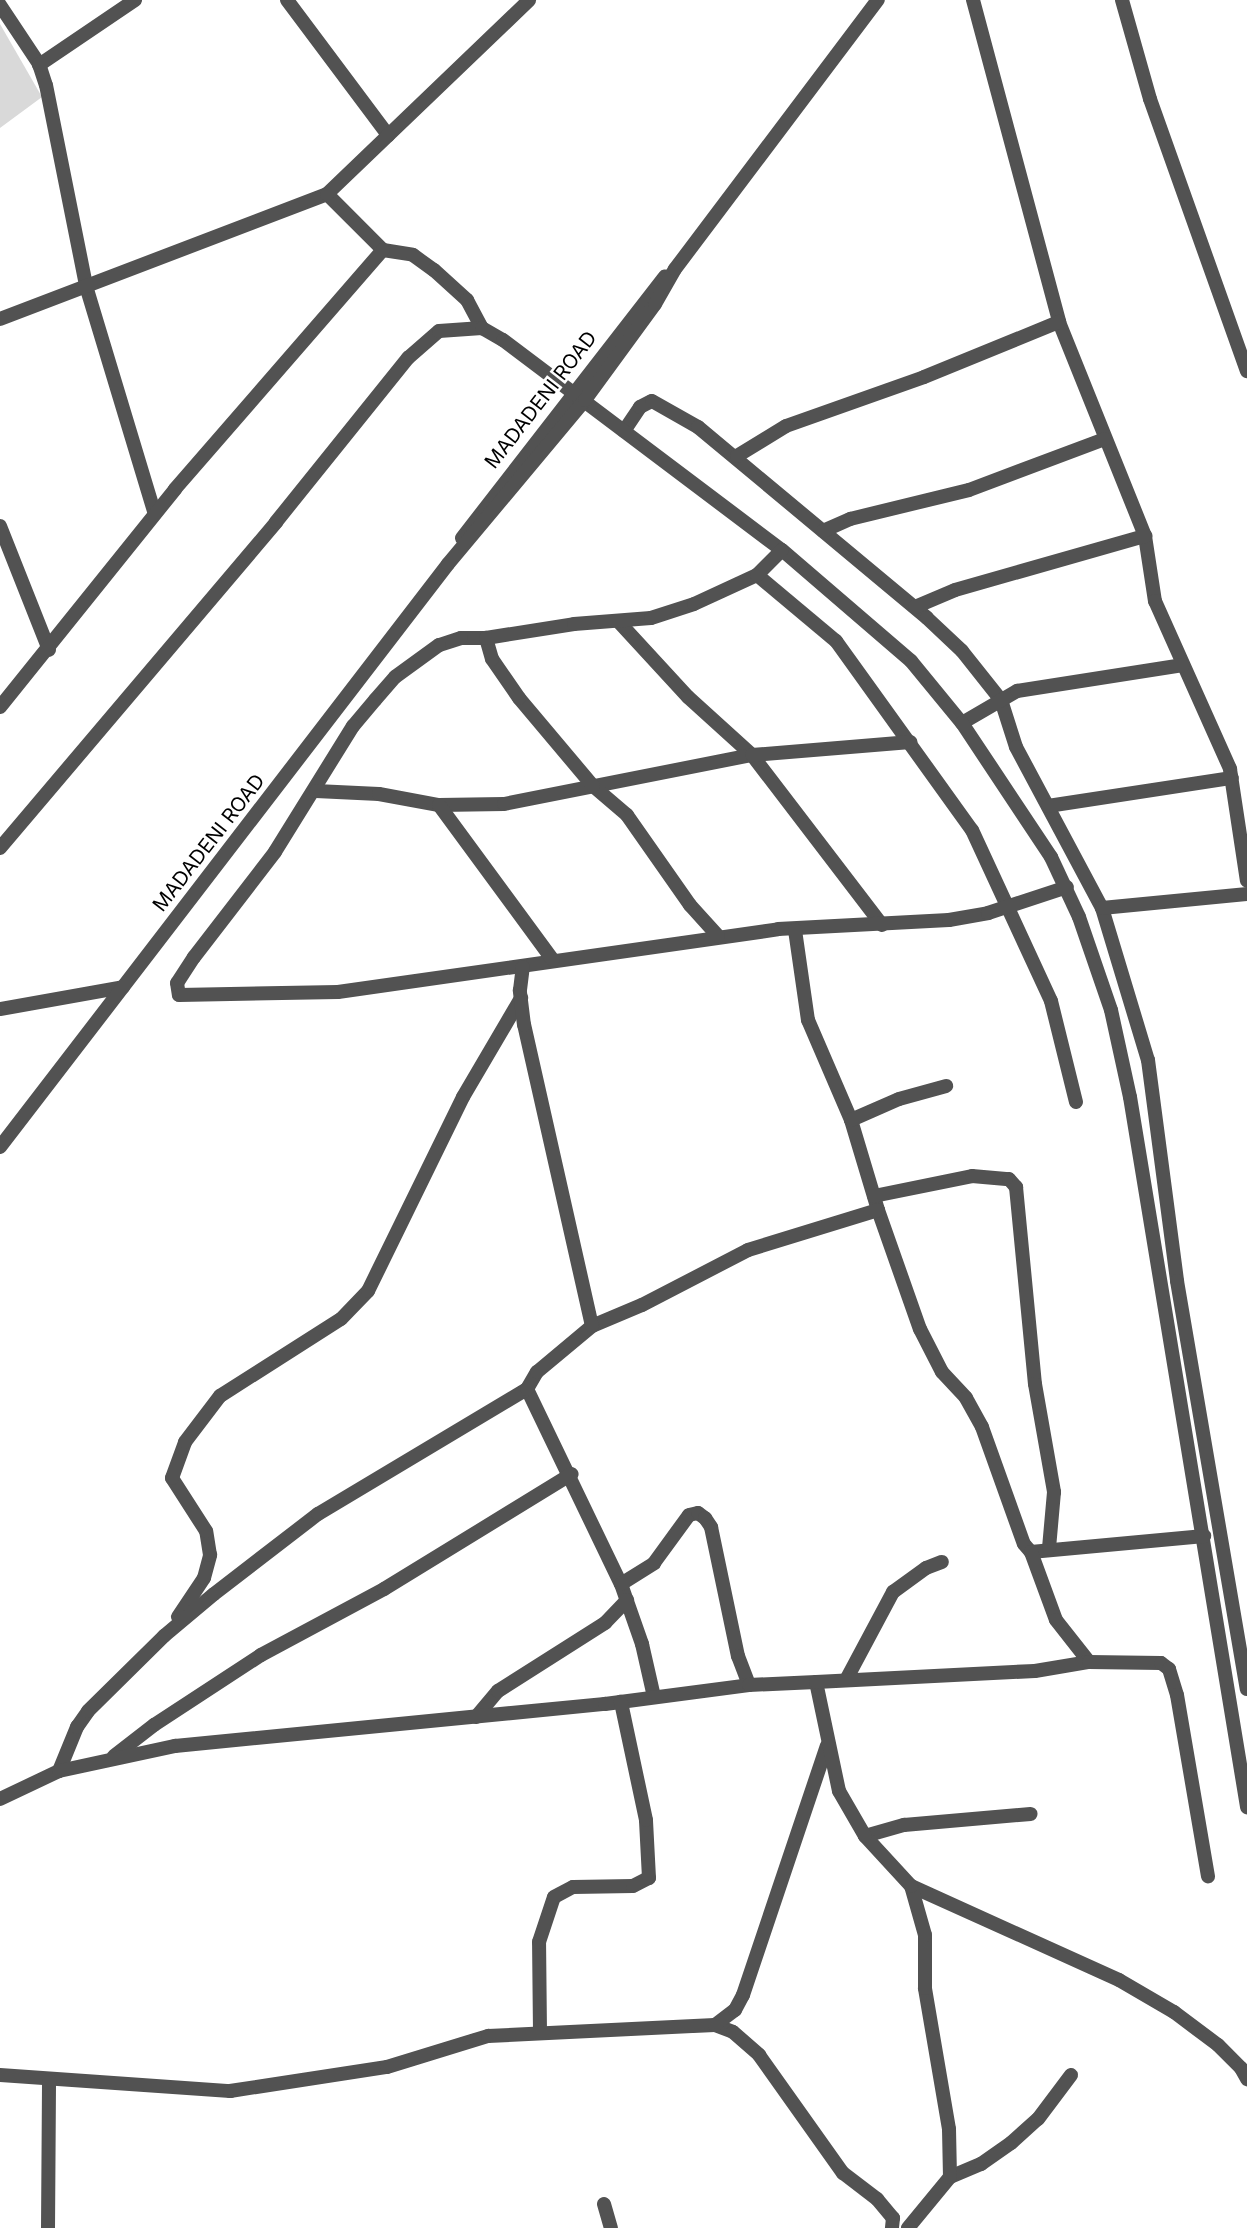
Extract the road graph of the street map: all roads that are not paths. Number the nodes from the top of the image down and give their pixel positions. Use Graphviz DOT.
graph roads {
  1 [pos="135,0"];
  2 [pos="287,0"];
  3 [pos="529,0"];
  4 [pos="878,0"];
  5 [pos="973,0"];
  6 [pos="1122,0"];
  7 [pos="0,5"];
  8 [pos="39,65"];
  9 [pos="388,135"];
  10 [pos="327,194"];
  11 [pos="383,250"];
  12 [pos="675,269"];
  13 [pos="86,286"];
  14 [pos="0,319"];
  15 [pos="1059,322"];
  16 [pos="482,328"];
  17 [pos="1247,371"];
  18 [pos="574,390"];
  19 [pos="585,400"];
  20 [pos="624,431"];
  21 [pos="1105,439"];
  22 [pos="737,456"];
  23 [pos="155,514"];
  24 [pos="0,526"];
  25 [pos="823,531"];
  26 [pos="1145,536"];
  27 [pos="782,550"];
  28 [pos="5,560"];
  29 [pos="448,564"];
  30 [pos="757,575"];
  31 [pos="915,607"];
  32 [pos="618,621"];
  33 [pos="486,638"];
  34 [pos="49,650"];
  35 [pos="1183,665"];
  36 [pos="1000,700"];
  37 [pos="0,707"];
  38 [pos="962,723"];
  39 [pos="910,741"];
  40 [pos="752,755"];
  41 [pos="1232,778"];
  42 [pos="592,786"];
  43 [pos="316,791"];
  44 [pos="439,805"];
  45 [pos="1048,806"];
  46 [pos="0,848"];
  47 [pos="1247,880"];
  48 [pos="1066,887"];
  49 [pos="1247,894"];
  50 [pos="1010,906"];
  51 [pos="1102,908"];
  52 [pos="882,925"];
  53 [pos="795,930"];
  54 [pos="718,936"];
  55 [pos="553,960"];
  56 [pos="524,967"];
  57 [pos="123,987"];
  58 [pos="521,998"];
  59 [pos="0,1009"];
  60 [pos="946,1086"];
  61 [pos="1076,1102"];
  62 [pos="851,1120"];
  63 [pos="0,1147"];
  64 [pos="874,1196"];
  65 [pos="878,1210"];
  66 [pos="592,1326"];
  67 [pos="527,1389"];
  68 [pos="572,1474"];
  69 [pos="1204,1536"];
  70 [pos="1049,1548"];
  71 [pos="1031,1552"];
  72 [pos="942,1562"];
  73 [pos="621,1584"];
  74 [pos="627,1600"];
  75 [pos="1235,1620"];
  76 [pos="1217,1621"];
  77 [pos="164,1636"];
  78 [pos="1089,1662"];
  79 [pos="846,1680"];
  80 [pos="816,1682"];
  81 [pos="749,1685"];
  82 [pos="1247,1689"];
  83 [pos="654,1697"];
  84 [pos="621,1702"];
  85 [pos="476,1717"];
  86 [pos="827,1746"];
  87 [pos="112,1758"];
  88 [pos="59,1771"];
  89 [pos="0,1799"];
  90 [pos="1247,1808"];
  91 [pos="1031,1814"];
  92 [pos="865,1836"];
  93 [pos="1208,1876"];
  94 [pos="911,1886"];
  95 [pos="715,2025"];
  96 [pos="540,2033"];
  97 [pos="0,2075"];
  98 [pos="1071,2075"];
  99 [pos="1247,2079"];
  100 [pos="49,2080"];
  101 [pos="950,2176"];
  102 [pos="604,2204"];
  103 [pos="48,2228"];
  104 [pos="611,2228"];
  105 [pos="892,2228"];
  106 [pos="908,2228"];
  1 -- 8 [label="street"];
  2 -- 9 [label="street"];
  3 -- 9 [label="street"];
  4 -- 12 [label="street, MADADENI ROAD"];
  5 -- 15 [label="street"];
  6 -- 17 [label="street"];
  7 -- 8 [label="street"];
  8 -- 13 [label="street"];
  9 -- 10 [label="street"];
  10 -- 11 [label="street"];
  10 -- 13 [label="street"];
  11 -- 16 [label="street"];
  11 -- 23 [label="street"];
  12 -- 18 [label="street, MADADENI ROAD"];
  12 -- 19 [label="street, MADADENI ROAD"];
  13 -- 14 [label="street"];
  13 -- 23 [label="street"];
  15 -- 21 [label="street"];
  15 -- 22 [label="street"];
  16 -- 18 [label="street"];
  16 -- 46 [label="street"];
  18 -- 19 [label="street"];
  18 -- 29 [label="street, MADADENI ROAD"];
  19 -- 20 [label="street"];
  19 -- 29 [label="street, MADADENI ROAD"];
  20 -- 22 [label="street"];
  20 -- 27 [label="street"];
  21 -- 25 [label="street"];
  21 -- 26 [label="street"];
  22 -- 25 [label="street"];
  23 -- 34 [label="street"];
  24 -- 28 [label="street"];
  25 -- 31 [label="street"];
  26 -- 31 [label="street"];
  26 -- 35 [label="street"];
  27 -- 30 [label="street"];
  27 -- 38 [label="street"];
  28 -- 34 [label="street"];
  29 -- 57 [label="street, MADADENI ROAD"];
  30 -- 32 [label="street"];
  30 -- 39 [label="street"];
  31 -- 36 [label="street"];
  32 -- 33 [label="street"];
  32 -- 40 [label="street"];
  33 -- 42 [label="street"];
  33 -- 43 [label="street"];
  34 -- 37 [label="street"];
  35 -- 36 [label="street"];
  35 -- 41 [label="street"];
  36 -- 38 [label="street"];
  36 -- 45 [label="street"];
  38 -- 48 [label="street"];
  39 -- 40 [label="street"];
  39 -- 50 [label="street"];
  40 -- 42 [label="street"];
  40 -- 52 [label="street"];
  41 -- 45 [label="street"];
  41 -- 47 [label="street"];
  42 -- 44 [label="street"];
  42 -- 54 [label="street"];
  43 -- 44 [label="street"];
  43 -- 56 [label="street"];
  44 -- 55 [label="street"];
  45 -- 51 [label="street"];
  48 -- 50 [label="street"];
  48 -- 69 [label="street"];
  49 -- 51 [label="street"];
  50 -- 52 [label="street"];
  50 -- 61 [label="street"];
  51 -- 75 [label="street"];
  52 -- 53 [label="street"];
  53 -- 54 [label="street"];
  53 -- 62 [label="street"];
  54 -- 55 [label="street"];
  55 -- 56 [label="street"];
  56 -- 58 [label="street"];
  57 -- 59 [label="street"];
  57 -- 63 [label="street, MADADENI ROAD"];
  58 -- 66 [label="street"];
  58 -- 77 [label="street"];
  60 -- 62 [label="street"];
  62 -- 64 [label="street"];
  64 -- 65 [label="street"];
  64 -- 70 [label="street"];
  65 -- 66 [label="street"];
  65 -- 71 [label="street"];
  66 -- 67 [label="street"];
  67 -- 68 [label="street"];
  67 -- 77 [label="street"];
  68 -- 73 [label="street"];
  68 -- 87 [label="street"];
  69 -- 70 [label="street"];
  69 -- 76 [label="street"];
  70 -- 71 [label="street"];
  71 -- 78 [label="street"];
  72 -- 79 [label="street"];
  73 -- 74 [label="street"];
  73 -- 81 [label="street"];
  74 -- 83 [label="street"];
  74 -- 85 [label="street"];
  75 -- 76 [label="street"];
  75 -- 82 [label="street"];
  76 -- 90 [label="street"];
  77 -- 88 [label="street"];
  78 -- 79 [label="street"];
  78 -- 93 [label="street"];
  79 -- 80 [label="street"];
  80 -- 81 [label="street"];
  80 -- 86 [label="street"];
  81 -- 83 [label="street"];
  83 -- 84 [label="street"];
  84 -- 85 [label="street"];
  84 -- 96 [label="street"];
  85 -- 87 [label="street"];
  86 -- 92 [label="street"];
  86 -- 95 [label="street"];
  87 -- 88 [label="street"];
  88 -- 89 [label="street"];
  91 -- 92 [label="street"];
  92 -- 94 [label="street"];
  94 -- 99 [label="street"];
  94 -- 101 [label="street"];
  95 -- 96 [label="street"];
  95 -- 105 [label="street"];
  96 -- 100 [label="street"];
  97 -- 100 [label="street"];
  98 -- 101 [label="street"];
  100 -- 103 [label="street"];
  101 -- 106 [label="street"];
  102 -- 104 [label="street"];
}
